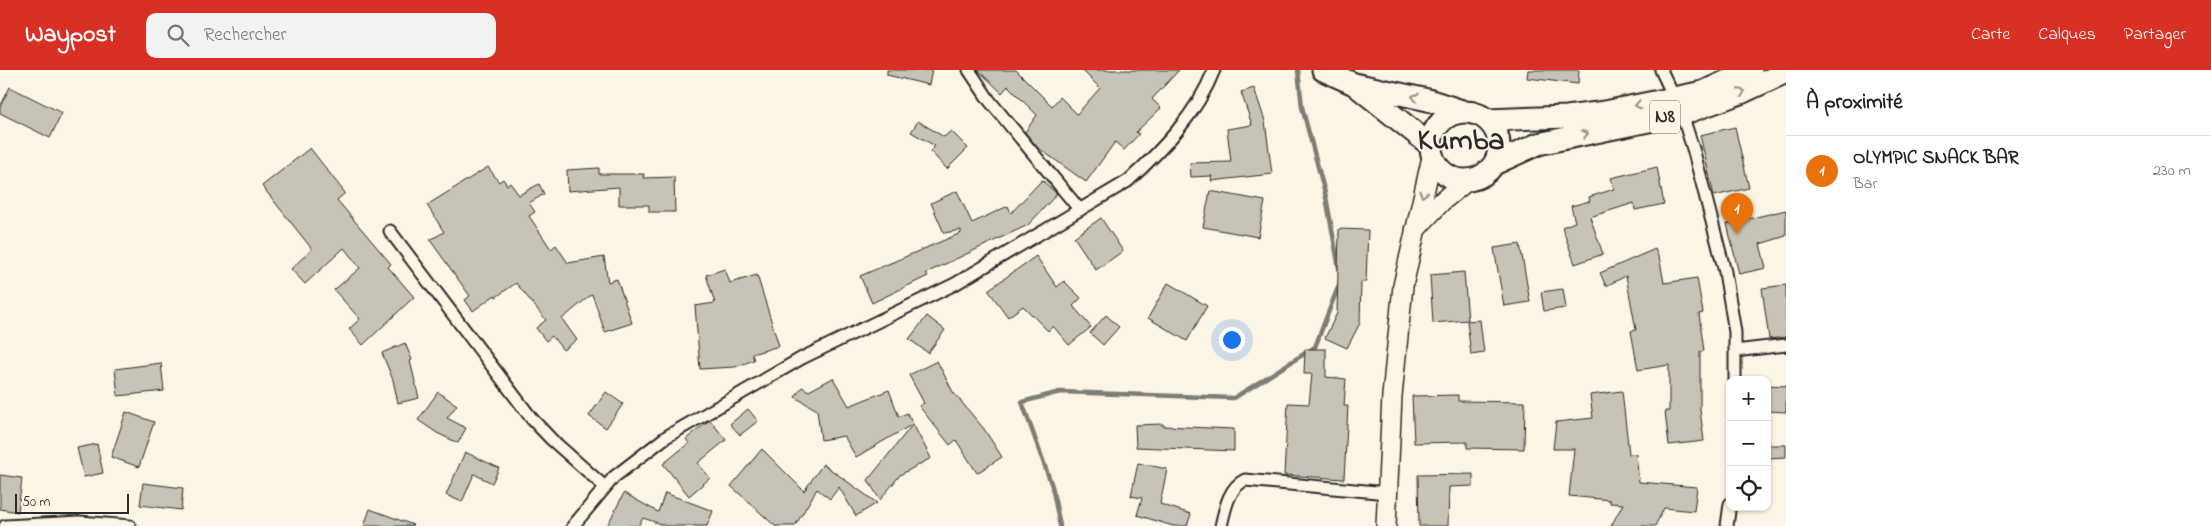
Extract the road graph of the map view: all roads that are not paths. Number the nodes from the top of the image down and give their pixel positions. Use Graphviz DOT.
graph roads {
  1 [pos="969,70"];
  2 [pos="1214,70"];
  3 [pos="1323,70"];
  4 [pos="1661,70"];
  5 [pos="1739,72"];
  6 [pos="1786,72"];
  7 [pos="1354,84"];
  8 [pos="1678,106"];
  9 [pos="1462,111"];
  10 [pos="1487,120"];
  11 [pos="1431,151"];
  12 [pos="1494,164"];
  13 [pos="1468,180"];
  14 [pos="1080,210"];
  15 [pos="390,231"];
  16 [pos="1414,231"];
  17 [pos="1786,345"];
  18 [pos="1735,351"];
  19 [pos="1736,376"];
  20 [pos="605,488"];
  21 [pos="1388,493"];
  22 [pos="1729,511"];
  23 [pos="5,526"];
  24 [pos="130,526"];
  25 [pos="573,526"];
  26 [pos="1222,526"];
  27 [pos="1386,526"];
  28 [pos="1727,526"];
  1 -- 14 [label="street"];
  2 -- 14 [label="street"];
  3 -- 7 [label="highway"];
  4 -- 8 [label="street"];
  5 -- 8 [label="highway, N8"];
  8 -- 6 [label="highway, N8, one-way"];
  9 -- 7 [label="highway, one-way"];
  7 -- 11 [label="highway"];
  8 -- 10 [label="highway, N8, one-way"];
  12 -- 8 [label="highway, N8, one-way"];
  8 -- 18 [label="street"];
  9 -- 10 [label="highway"];
  9 -- 11 [label="highway"];
  10 -- 12 [label="highway"];
  11 -- 13 [label="highway"];
  11 -- 16 [label="main road, one-way"];
  12 -- 13 [label="highway"];
  13 -- 16 [label="main road"];
  14 -- 20 [label="street"];
  15 -- 20 [label="street"];
  16 -- 21 [label="main road"];
  17 -- 18 [label="street"];
  18 -- 19 [label="street"];
  20 -- 25 [label="street"];
  21 -- 26 [label="street"];
  21 -- 27 [label="main road"];
  22 -- 28 [label="street"];
  23 -- 24 [label="street"];
}
